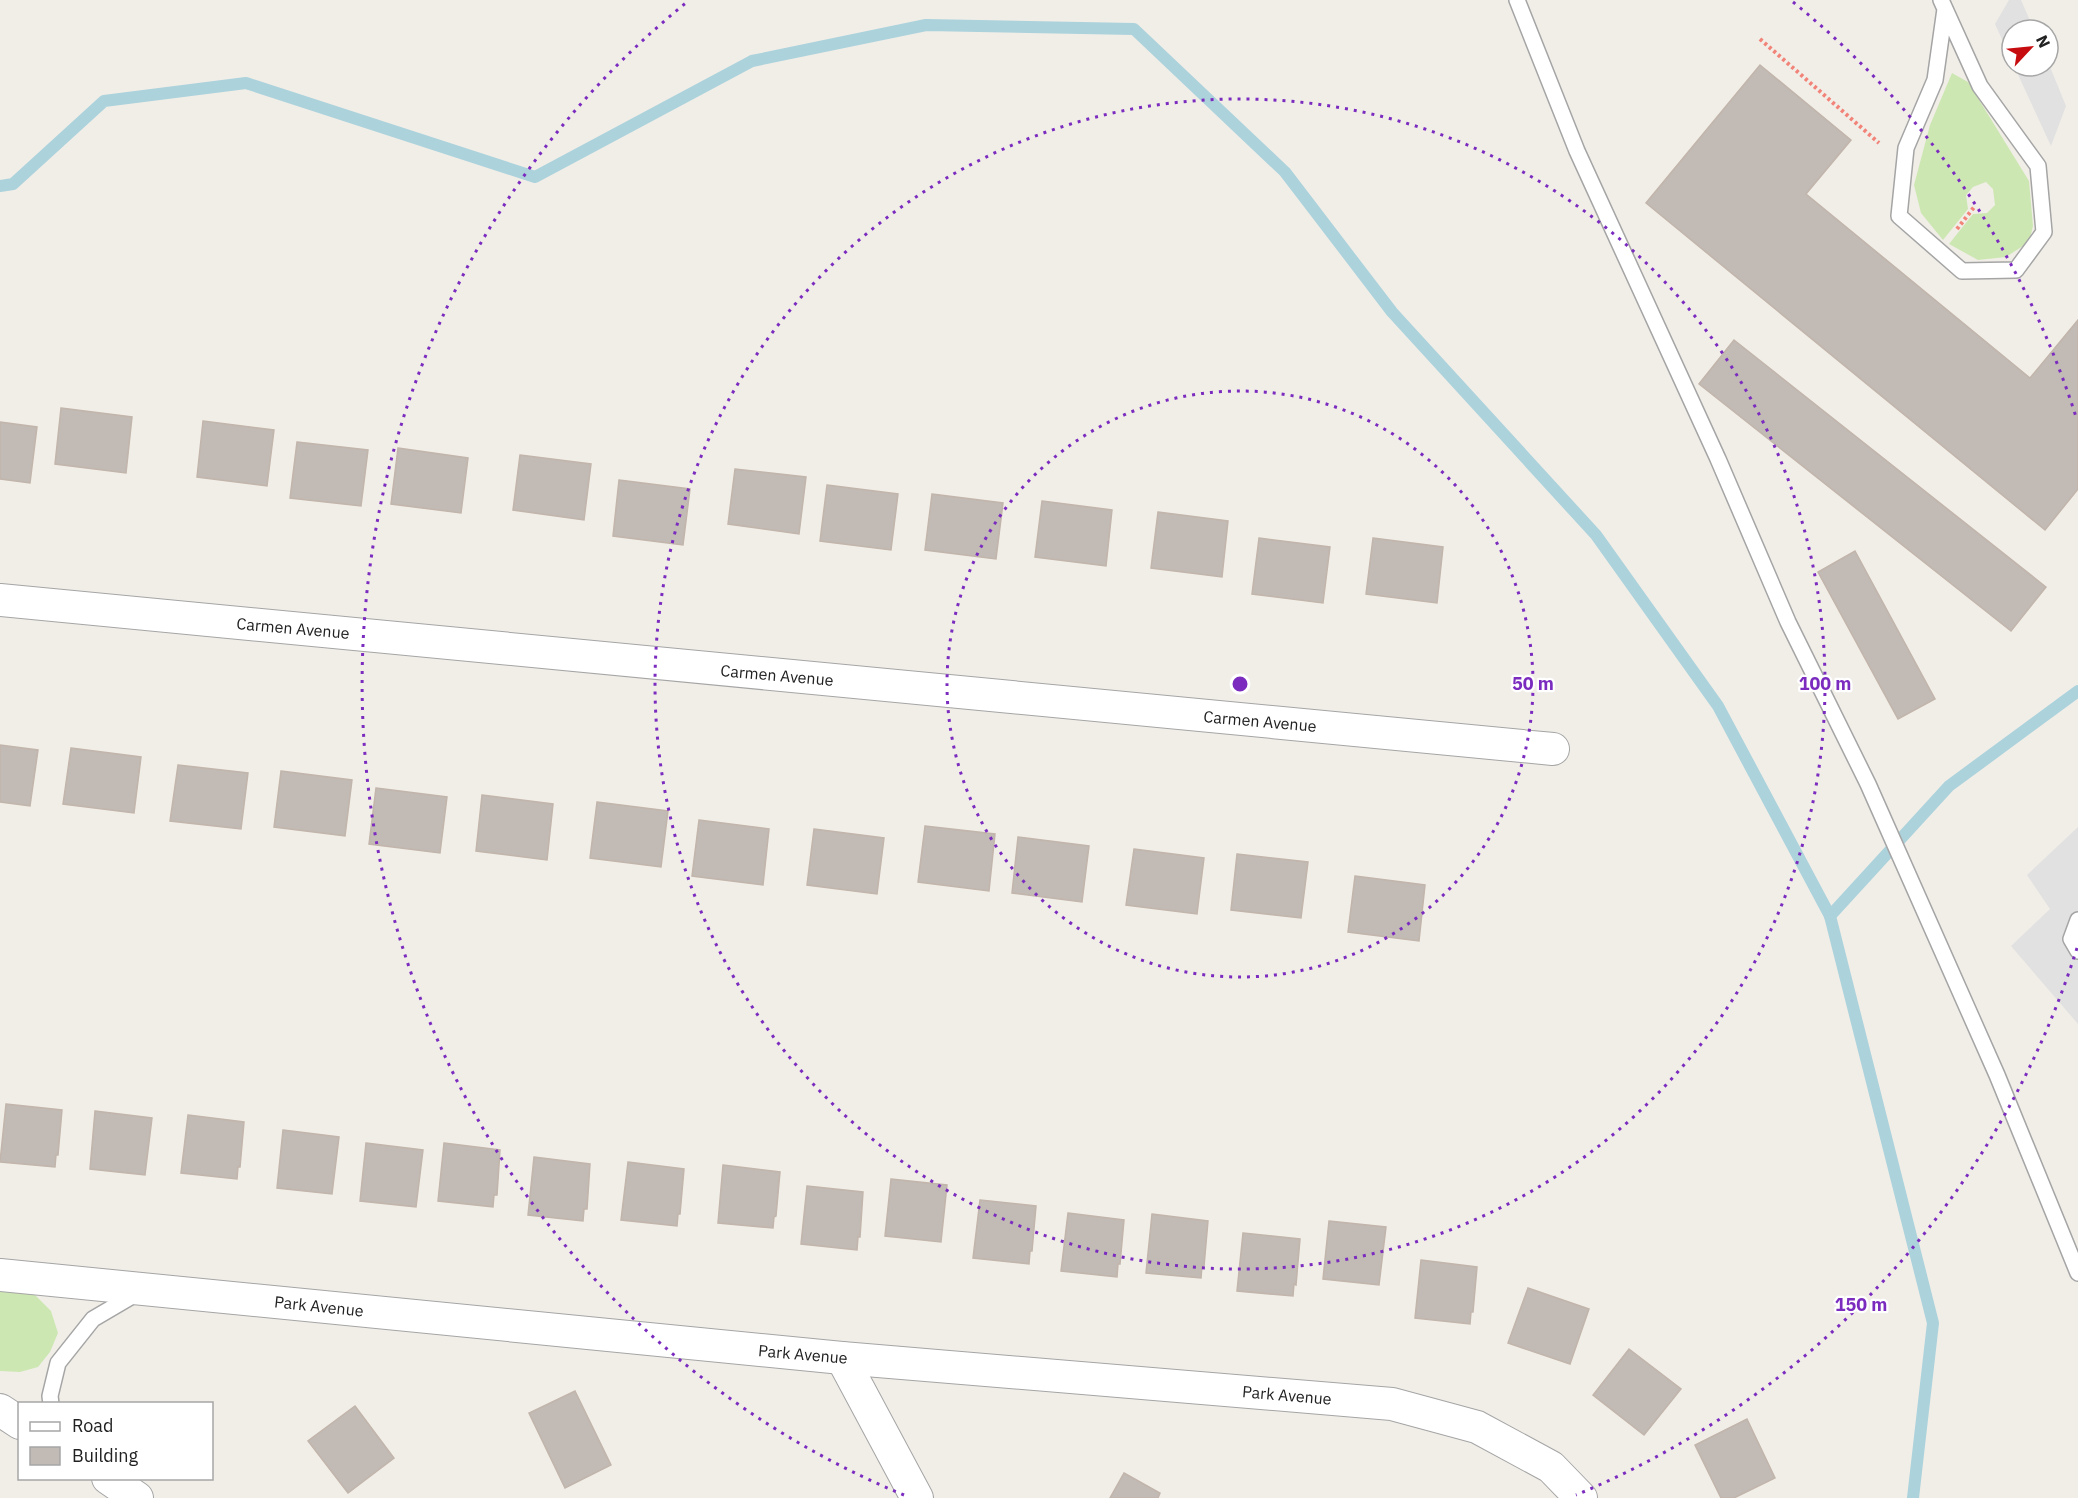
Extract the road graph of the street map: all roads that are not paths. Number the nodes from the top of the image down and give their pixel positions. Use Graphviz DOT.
graph roads {
  1 [pos="1517,0"];
  2 [pos="1943,4"];
  3 [pos="0,600"];
  4 [pos="1553,749"];
  5 [pos="2078,920"];
  6 [pos="2078,951"];
  7 [pos="2078,1273"];
  8 [pos="0,1275"];
  9 [pos="144,1289"];
  10 [pos="842,1358"];
  11 [pos="51,1402"];
  12 [pos="0,1410"];
  13 [pos="18,1422"];
  14 [pos="110,1480"];
  15 [pos="137,1498"];
  16 [pos="917,1498"];
  17 [pos="1581,1498"];
  1 -- 7 [label="lane"];
  2 -- 2 [label="lane"];
  3 -- 4 [label="street, Carmen Avenue"];
  5 -- 6 [label="lane"];
  8 -- 9 [label="street, Park Avenue"];
  9 -- 10 [label="street, Park Avenue"];
  9 -- 11 [label="lane"];
  10 -- 16 [label="street"];
  10 -- 17 [label="street, Park Avenue"];
  12 -- 13 [label="street"];
  14 -- 15 [label="street"];
}
